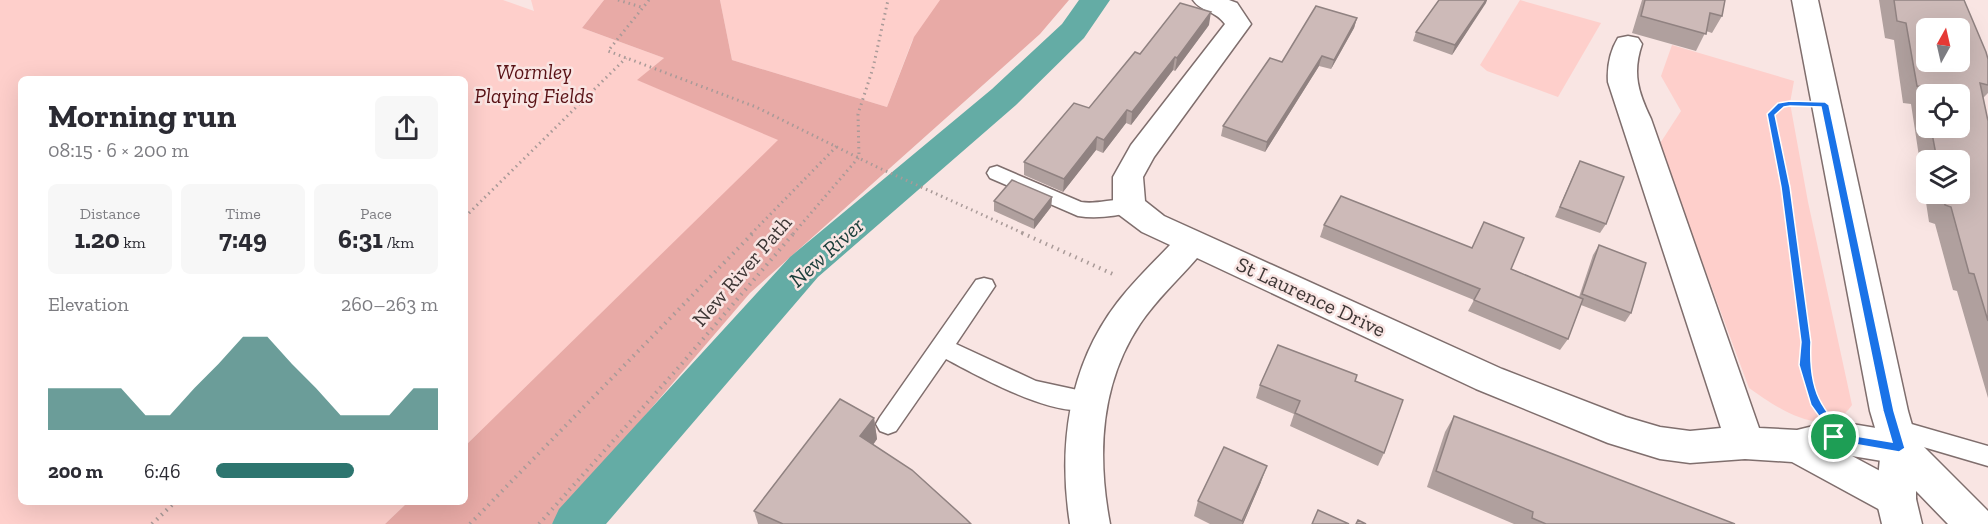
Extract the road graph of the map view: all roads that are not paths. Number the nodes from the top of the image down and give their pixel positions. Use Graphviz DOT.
graph roads {
  1 [pos="1206,0"];
  2 [pos="1805,0"];
  3 [pos="1628,44"];
  4 [pos="997,173"];
  5 [pos="1129,206"];
  6 [pos="1192,243"];
  7 [pos="984,286"];
  8 [pos="942,347"];
  9 [pos="1088,401"];
  10 [pos="888,424"];
  11 [pos="1897,438"];
  12 [pos="1744,443"];
  13 [pos="1797,446"];
  14 [pos="1988,456"];
  15 [pos="1899,512"];
  16 [pos="1090,524"];
  17 [pos="1974,524"];
  1 -- 5 [label="street"];
  2 -- 11 [label="street"];
  3 -- 12 [label="street"];
  4 -- 5 [label="lane"];
  5 -- 6 [label="street, St Laurence Drive"];
  6 -- 9 [label="street"];
  6 -- 12 [label="street, St Laurence Drive"];
  7 -- 8 [label="lane"];
  8 -- 9 [label="lane"];
  8 -- 10 [label="lane"];
  9 -- 16 [label="street"];
  11 -- 13 [label="street, St Laurence Drive"];
  11 -- 14 [label="lane"];
  11 -- 15 [label="street"];
  11 -- 17 [label="street"];
  12 -- 13 [label="street, St Laurence Drive"];
  13 -- 15 [label="street, St Laurence Drive"];
}
